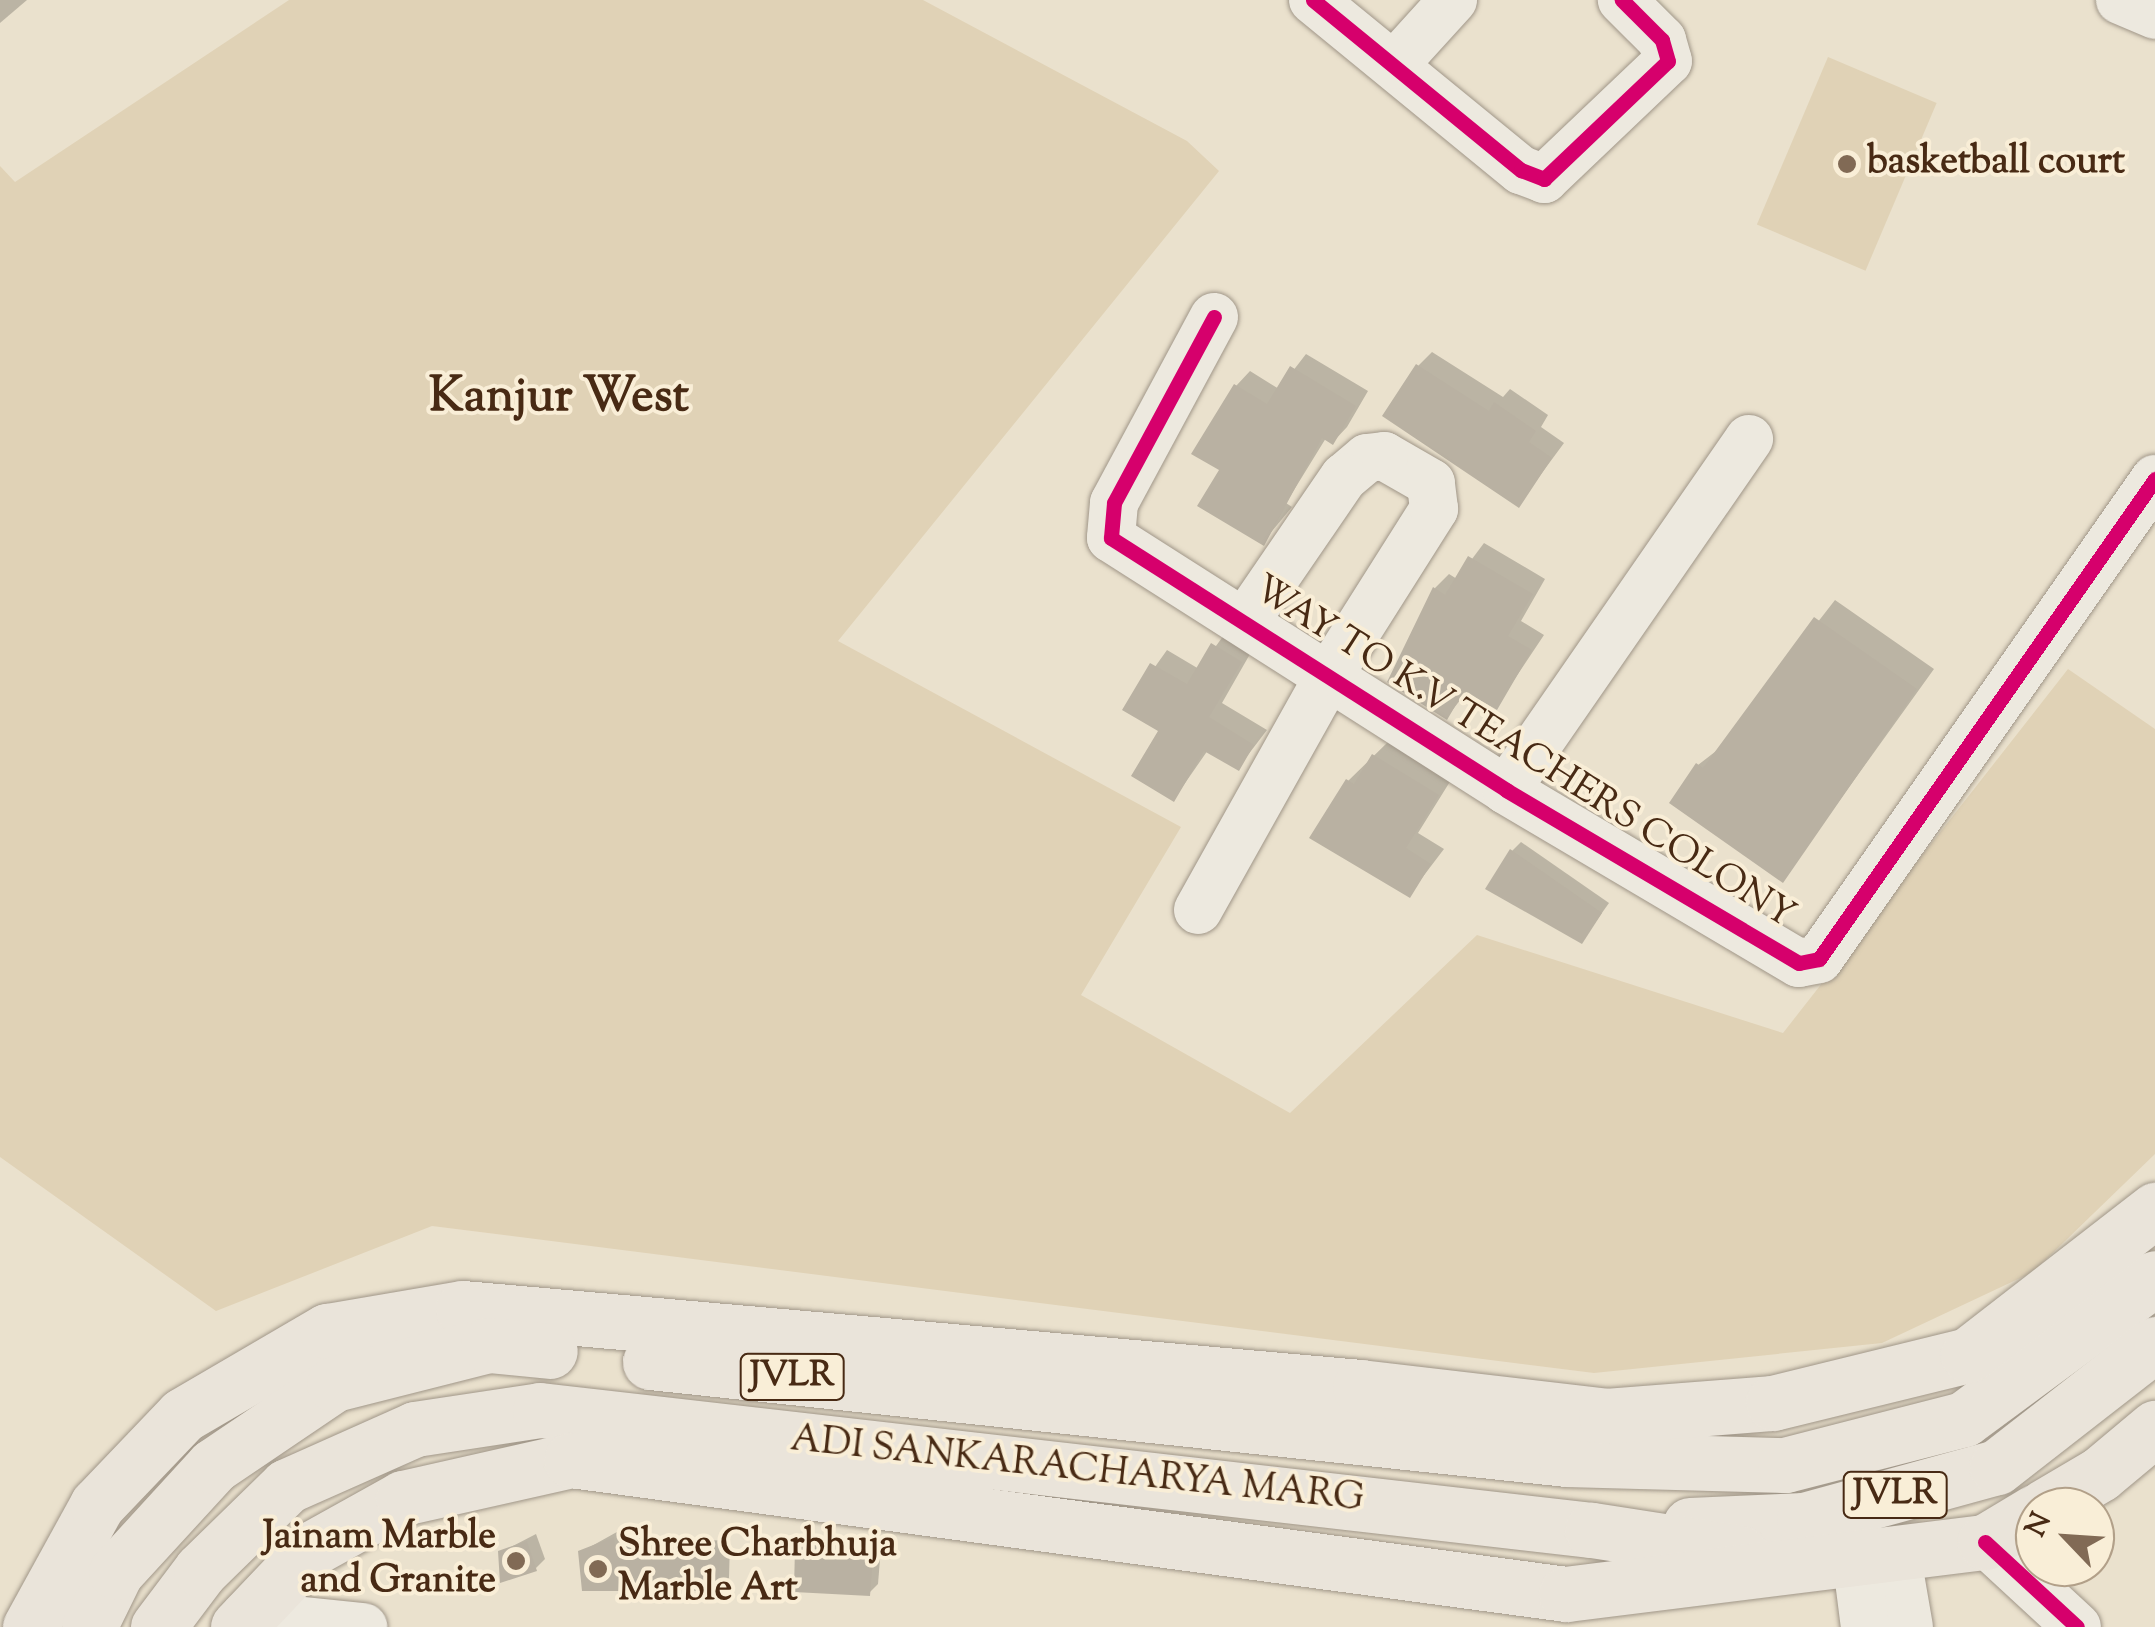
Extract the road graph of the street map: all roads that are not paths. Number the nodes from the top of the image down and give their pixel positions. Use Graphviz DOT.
graph roads {
  1 [pos="1313,0"];
  2 [pos="1453,0"];
  3 [pos="1622,0"];
  4 [pos="2120,0"];
  5 [pos="2155,15"];
  6 [pos="1394,66"];
  7 [pos="1214,317"];
  8 [pos="1749,438"];
  9 [pos="2155,478"];
  10 [pos="1246,620"];
  11 [pos="1331,672"];
  12 [pos="1506,790"];
  13 [pos="1198,910"];
  14 [pos="2155,1210"];
  15 [pos="2155,1278"];
  16 [pos="2155,1344"];
  17 [pos="1721,1406"];
  18 [pos="2155,1428"];
  19 [pos="1604,1460"];
  20 [pos="2078,1487"];
  21 [pos="2015,1524"];
  22 [pos="1592,1530"];
  23 [pos="1985,1542"];
  24 [pos="1876,1555"];
  25 [pos="1800,1563"];
  26 [pos="242,1621"];
  27 [pos="30,1627"];
  28 [pos="89,1627"];
  29 [pos="158,1627"];
  30 [pos="364,1627"];
  31 [pos="1865,1627"];
  32 [pos="1908,1627"];
  33 [pos="2077,1627"];
  1 -- 6 [label="street"];
  2 -- 6 [label="street"];
  3 -- 6 [label="street"];
  4 -- 5 [label="street"];
  7 -- 10 [label="street, WAY TO K.V TEACHERS COLONY"];
  8 -- 12 [label="street"];
  9 -- 12 [label="street, WAY TO K.V TEACHERS COLONY"];
  10 -- 11 [label="street, WAY TO K.V TEACHERS COLONY"];
  10 -- 11 [label="street"];
  11 -- 12 [label="street, WAY TO K.V TEACHERS COLONY"];
  11 -- 13 [label="street"];
  14 -- 17 [label="main road"];
  15 -- 19 [label="main road, JVLR"];
  16 -- 22 [label="main road, JVLR"];
  17 -- 19 [label="main road"];
  17 -- 27 [label="main road"];
  18 -- 20 [label="main road"];
  19 -- 28 [label="main road, JVLR"];
  21 -- 23 [label="main road"];
  22 -- 25 [label="main road"];
  22 -- 29 [label="main road, ADI SANKARACHARYA MARG / JVLR"];
  23 -- 24 [label="main road"];
  23 -- 33 [label="street"];
  24 -- 25 [label="main road"];
  24 -- 31 [label="street"];
  24 -- 32 [label="street"];
  25 -- 26 [label="main road"];
  26 -- 30 [label="street"];
}
